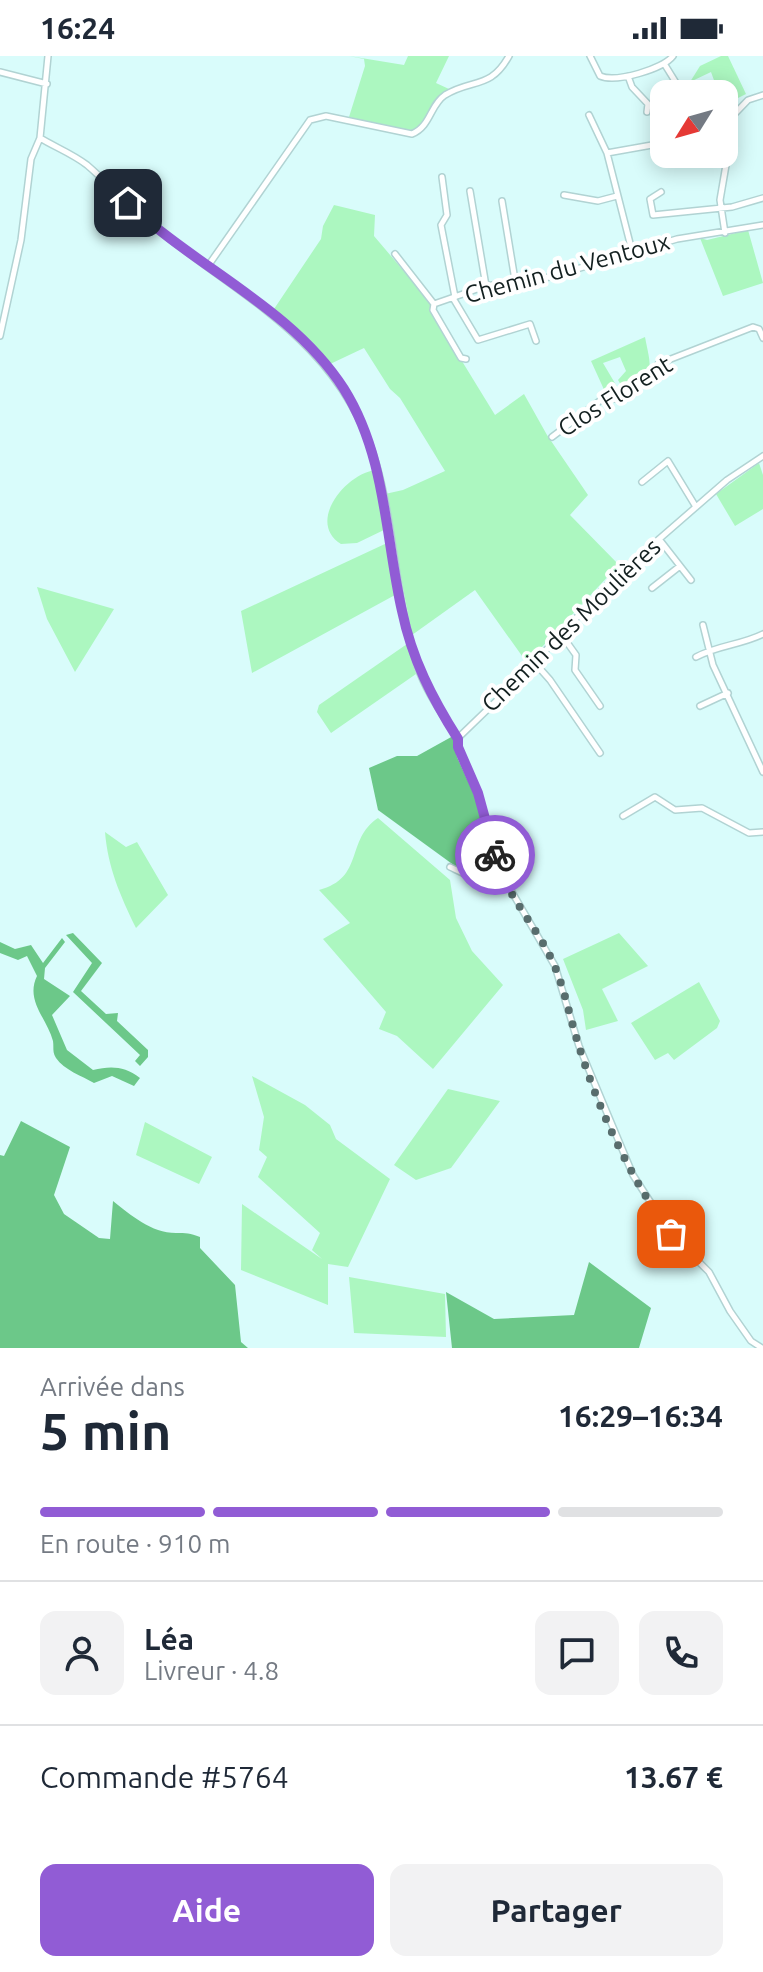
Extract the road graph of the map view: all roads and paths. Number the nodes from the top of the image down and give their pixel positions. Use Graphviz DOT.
graph roads {
  1 [pos="48,56"];
  2 [pos="509,56"];
  3 [pos="590,56"];
  4 [pos="673,56"];
  5 [pos="665,65"];
  6 [pos="0,72"];
  7 [pos="628,76"];
  8 [pos="674,80"];
  9 [pos="47,84"];
  10 [pos="763,95"];
  11 [pos="738,110"];
  12 [pos="647,112"];
  13 [pos="589,115"];
  14 [pos="40,138"];
  15 [pos="650,145"];
  16 [pos="607,153"];
  17 [pos="726,168"];
  18 [pos="442,177"];
  19 [pos="470,191"];
  20 [pos="661,192"];
  21 [pos="564,195"];
  22 [pos="617,196"];
  23 [pos="763,198"];
  24 [pos="502,201"];
  25 [pos="721,207"];
  26 [pos="763,225"];
  27 [pos="725,233"];
  28 [pos="632,251"];
  29 [pos="395,254"];
  30 [pos="208,266"];
  31 [pos="515,280"];
  32 [pos="486,286"];
  33 [pos="454,297"];
  34 [pos="434,304"];
  35 [pos="0,336"];
  36 [pos="763,338"];
  37 [pos="536,341"];
  38 [pos="466,359"];
  39 [pos="552,437"];
  40 [pos="763,456"];
  41 [pos="642,482"];
  42 [pos="696,507"];
  43 [pos="659,539"];
  44 [pos="680,566"];
  45 [pos="691,580"];
  46 [pos="652,588"];
  47 [pos="703,625"];
  48 [pos="561,634"];
  49 [pos="763,634"];
  50 [pos="711,649"];
  51 [pos="696,657"];
  52 [pos="534,662"];
  53 [pos="728,693"];
  54 [pos="600,706"];
  55 [pos="700,706"];
  56 [pos="458,739"];
  57 [pos="600,753"];
  58 [pos="763,772"];
  59 [pos="623,816"];
  60 [pos="763,832"];
  61 [pos="450,867"];
  62 [pos="498,868"];
  63 [pos="751,1344"];
  64 [pos="762,1348"];
  1 -- 9 [label="street"];
  2 -- 30 [label="street"];
  3 -- 7 [label="street"];
  4 -- 5 [label="street"];
  5 -- 7 [label="street"];
  5 -- 8 [label="street"];
  6 -- 9 [label="street"];
  7 -- 12 [label="street"];
  9 -- 14 [label="street"];
  10 -- 11 [label="street"];
  13 -- 16 [label="street"];
  14 -- 30 [label="street"];
  14 -- 35 [label="street"];
  15 -- 16 [label="street"];
  16 -- 22 [label="street"];
  17 -- 25 [label="street"];
  18 -- 33 [label="street"];
  19 -- 32 [label="street"];
  20 -- 25 [label="street"];
  21 -- 22 [label="street"];
  22 -- 28 [label="street"];
  23 -- 25 [label="street"];
  24 -- 31 [label="street"];
  25 -- 27 [label="street"];
  26 -- 27 [label="street, Chemin du Ventoux"];
  27 -- 28 [label="street, Chemin du Ventoux"];
  28 -- 31 [label="street, Chemin du Ventoux"];
  29 -- 34 [label="street, Chemin du Ventoux"];
  30 -- 56 [label="street"];
  31 -- 32 [label="street, Chemin du Ventoux"];
  32 -- 33 [label="street, Chemin du Ventoux"];
  33 -- 34 [label="street, Chemin du Ventoux"];
  33 -- 37 [label="street"];
  34 -- 38 [label="street"];
  36 -- 39 [label="street, Clos Florent"];
  40 -- 42 [label="street, Chemin des Moulières"];
  41 -- 42 [label="street"];
  42 -- 43 [label="street, Chemin des Moulières"];
  43 -- 44 [label="street"];
  43 -- 48 [label="street, Chemin des Moulières"];
  44 -- 45 [label="street"];
  44 -- 46 [label="street"];
  47 -- 50 [label="street"];
  48 -- 52 [label="street, Chemin des Moulières"];
  48 -- 54 [label="street"];
  49 -- 50 [label="street"];
  50 -- 51 [label="street"];
  50 -- 53 [label="street"];
  52 -- 56 [label="street, Chemin des Moulières"];
  52 -- 57 [label="street"];
  53 -- 55 [label="street"];
  53 -- 58 [label="street"];
  56 -- 62 [label="street"];
  59 -- 60 [label="street"];
  61 -- 62 [label="street"];
  62 -- 63 [label="street"];
  63 -- 64 [label="street"];
}
